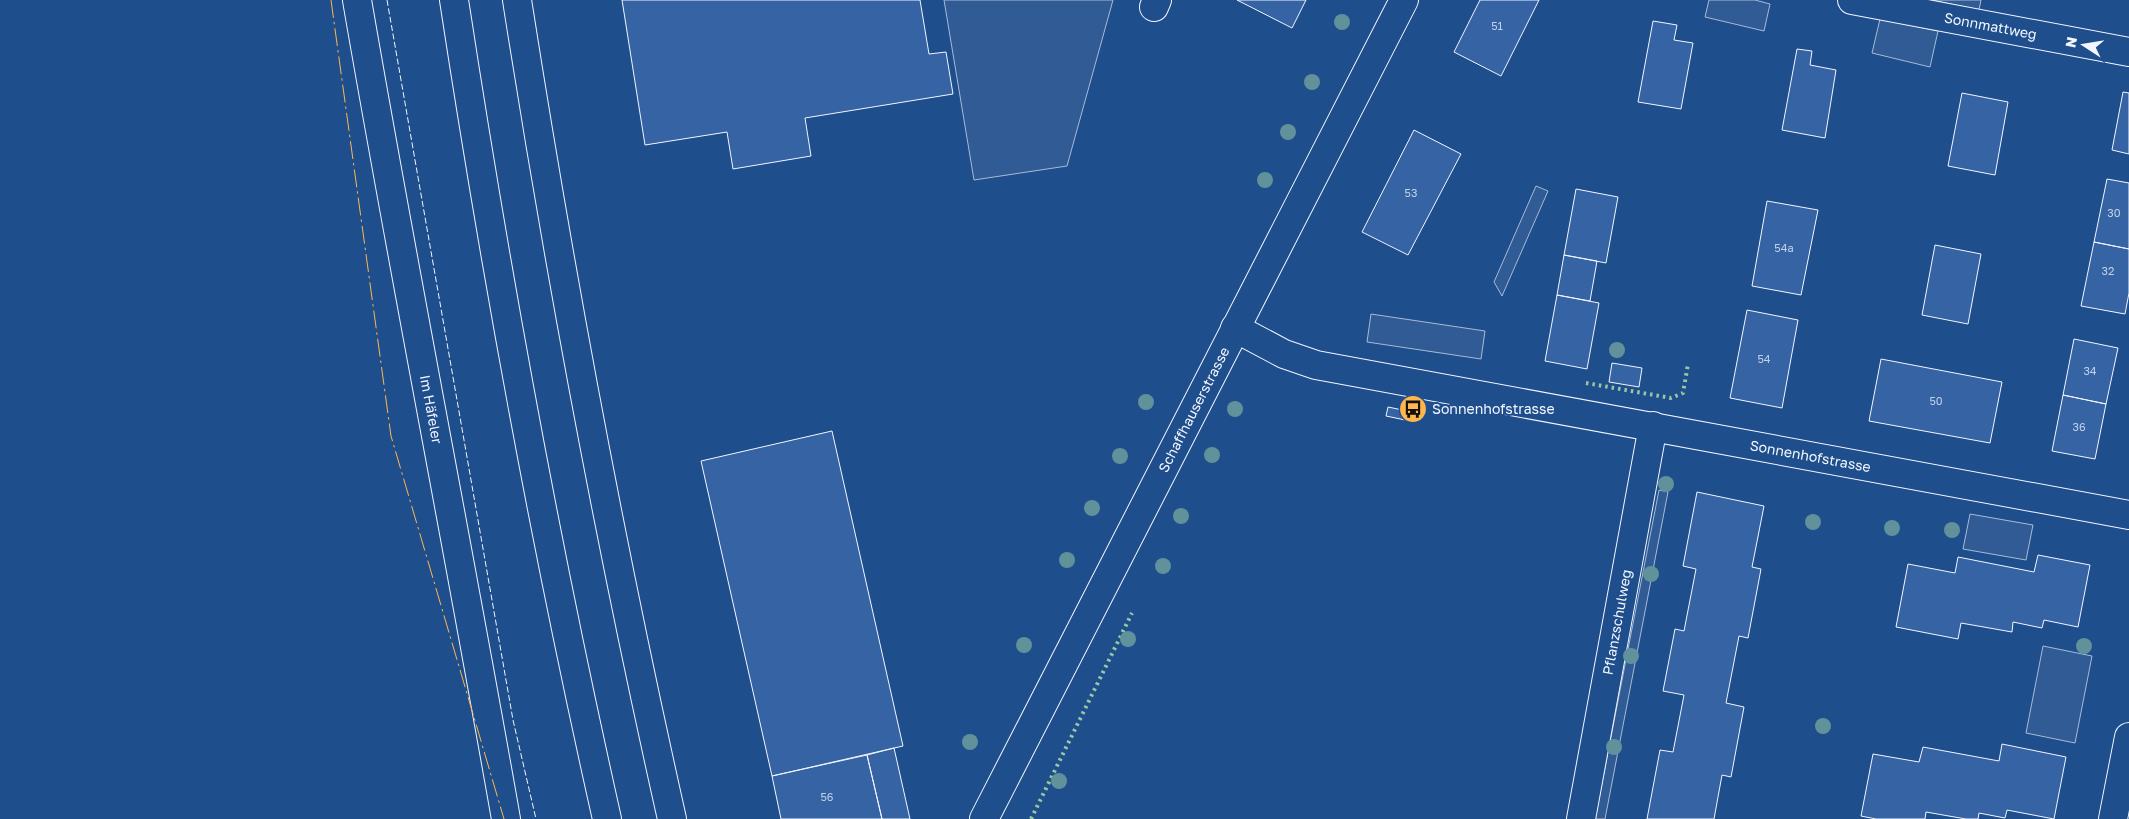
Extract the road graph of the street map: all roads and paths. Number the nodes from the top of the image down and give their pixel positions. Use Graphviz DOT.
graph roads {
  1 [pos="357,0"];
  2 [pos="454,0"];
  3 [pos="518,0"];
  4 [pos="1404,0"];
  5 [pos="1852,0"];
  6 [pos="2129,52"];
  7 [pos="1235,328"];
  8 [pos="1653,426"];
  9 [pos="2129,515"];
  10 [pos="2129,737"];
  11 [pos="506,819"];
  12 [pos="607,819"];
  13 [pos="672,819"];
  14 [pos="984,819"];
  15 [pos="1581,819"];
  16 [pos="2113,819"];
  1 -- 11 [label="main road, Im Häfeler"];
  2 -- 12 [label="main road"];
  3 -- 13 [label="main road"];
  4 -- 7 [label="main road, Schaffhauserstrasse"];
  5 -- 6 [label="main road, Sonnmattweg"];
  7 -- 8 [label="main road, Sonnenhofstrasse"];
  7 -- 14 [label="main road, Schaffhauserstrasse"];
  8 -- 9 [label="main road, Sonnenhofstrasse"];
  8 -- 15 [label="main road, Pflanzschulweg"];
  10 -- 16 [label="main road"];
}
